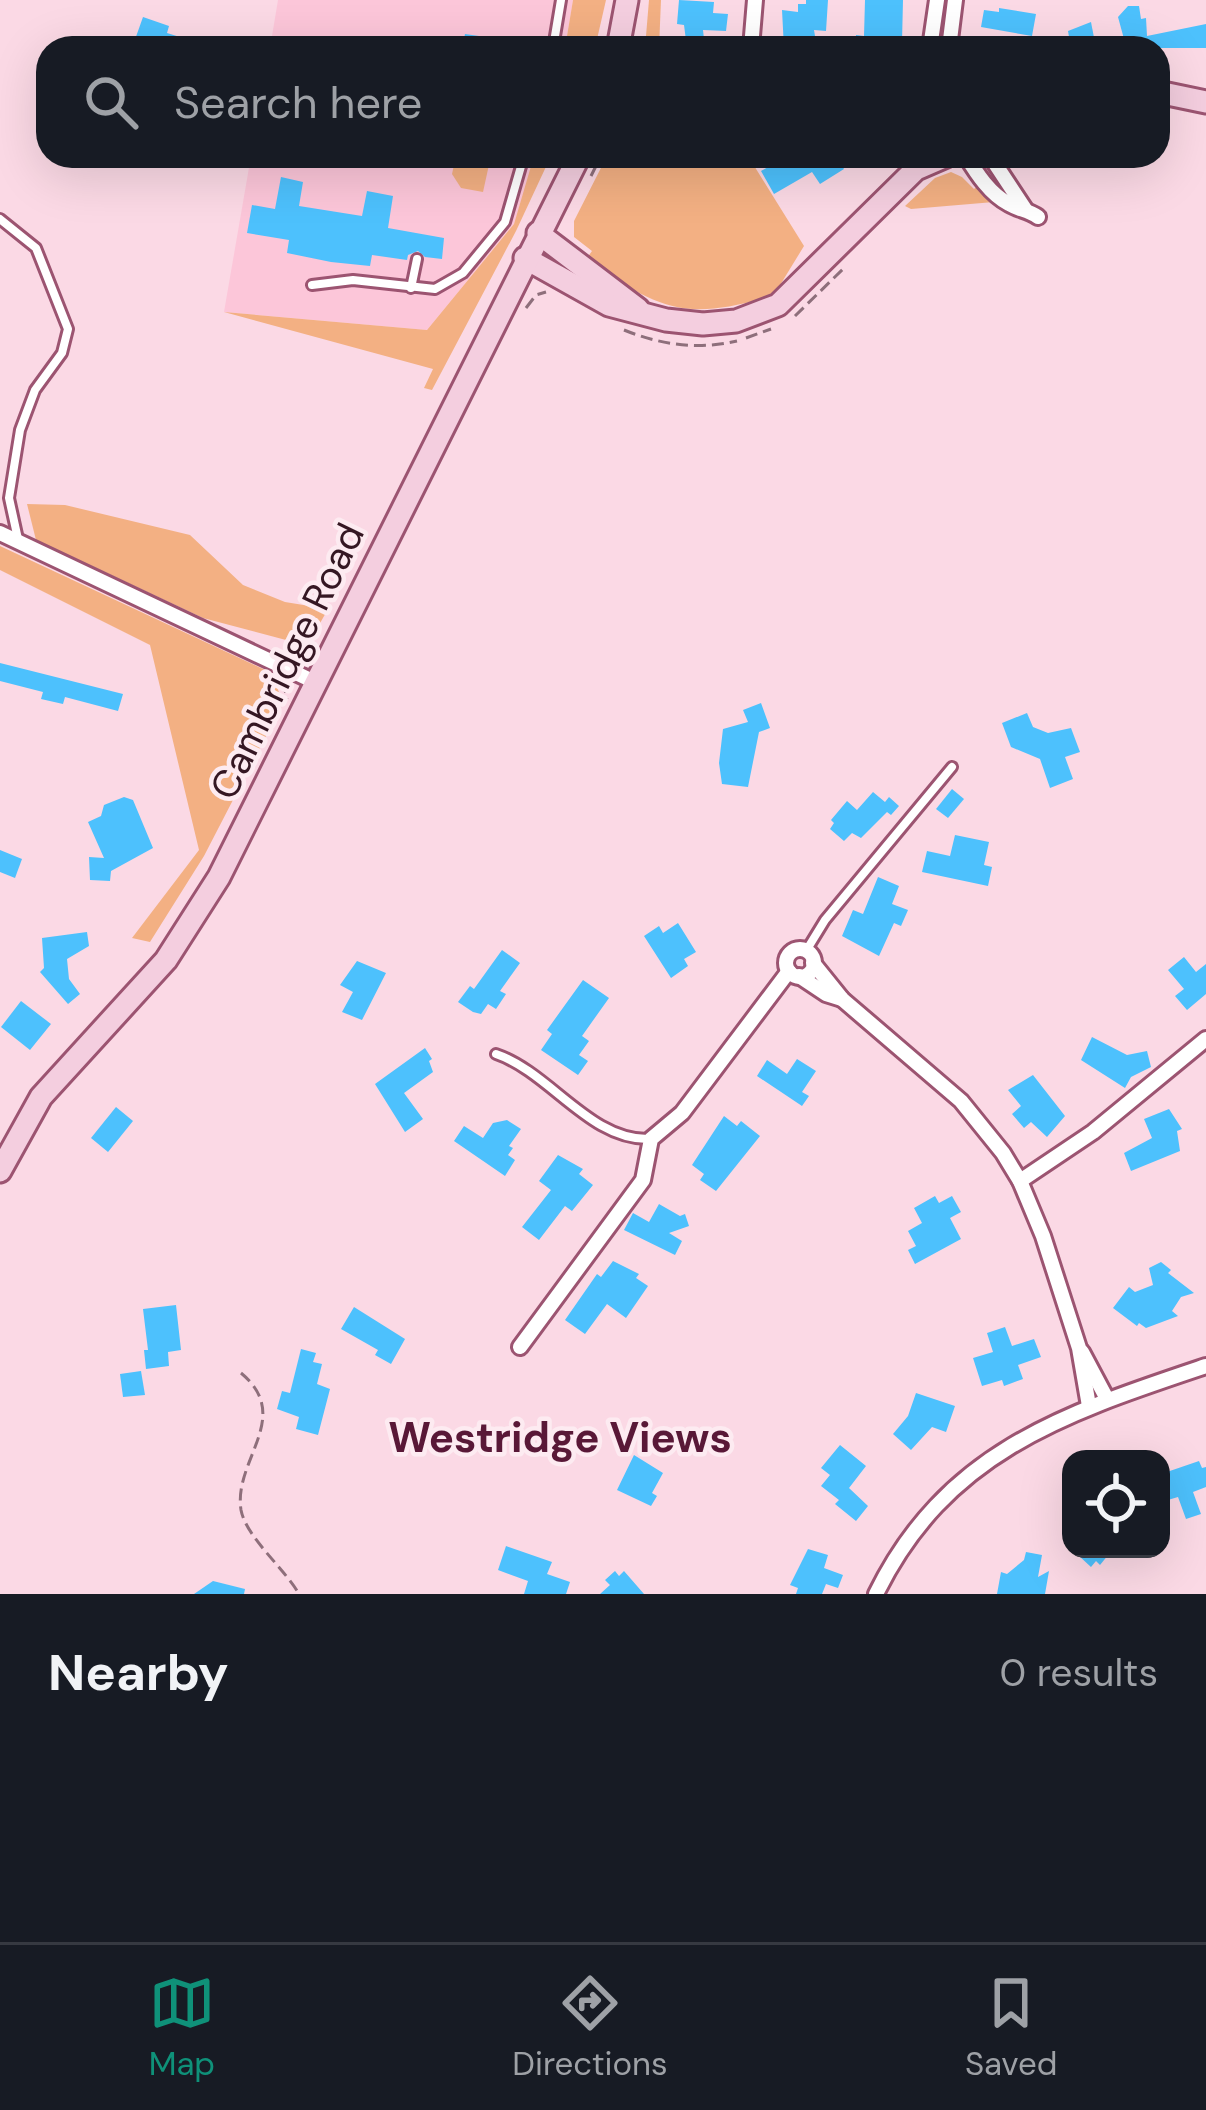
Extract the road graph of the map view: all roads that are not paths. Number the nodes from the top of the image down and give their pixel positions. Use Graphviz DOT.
graph roads {
  1 [pos="561,0"];
  2 [pos="627,0"];
  3 [pos="755,0"];
  4 [pos="938,0"];
  5 [pos="955,0"];
  6 [pos="555,36"];
  7 [pos="620,36"];
  8 [pos="753,36"];
  9 [pos="932,36"];
  10 [pos="950,36"];
  11 [pos="1170,94"];
  12 [pos="1206,102"];
  13 [pos="521,168"];
  14 [pos="584,168"];
  15 [pos="913,168"];
  16 [pos="975,168"];
  17 [pos="998,168"];
  18 [pos="0,219"];
  19 [pos="538,233"];
  20 [pos="525,258"];
  21 [pos="417,259"];
  22 [pos="311,285"];
  23 [pos="412,288"];
  24 [pos="638,310"];
  25 [pos="0,533"];
  26 [pos="19,542"];
  27 [pos="317,683"];
  28 [pos="952,767"];
  29 [pos="810,957"];
  30 [pos="794,974"];
  31 [pos="842,999"];
  32 [pos="1206,1039"];
  33 [pos="496,1054"];
  34 [pos="651,1139"];
  35 [pos="0,1171"];
  36 [pos="1020,1181"];
  37 [pos="520,1347"];
  38 [pos="1079,1348"];
  39 [pos="1206,1366"];
  40 [pos="1107,1400"];
  41 [pos="1089,1406"];
  42 [pos="876,1594"];
  1 -- 6 [label="lane"];
  2 -- 7 [label="main road"];
  3 -- 8 [label="street"];
  4 -- 9 [label="street"];
  5 -- 10 [label="street"];
  11 -- 12 [label="main road"];
  13 -- 23 [label="lane"];
  14 -- 19 [label="main road, Cambridge Road"];
  15 -- 24 [label="main road"];
  16 -- 17 [label="street"];
  18 -- 26 [label="lane"];
  19 -- 20 [label="main road, Cambridge Road"];
  19 -- 24 [label="main road"];
  20 -- 24 [label="main road"];
  20 -- 27 [label="main road, Cambridge Road"];
  21 -- 23 [label="lane"];
  22 -- 23 [label="lane"];
  25 -- 26 [label="street"];
  26 -- 27 [label="street"];
  27 -- 35 [label="main road, Cambridge Road"];
  28 -- 29 [label="lane"];
  29 -- 30 [label="street"];
  29 -- 30 [label="street"];
  29 -- 31 [label="street"];
  30 -- 31 [label="street"];
  30 -- 34 [label="street"];
  31 -- 36 [label="street"];
  32 -- 36 [label="street"];
  33 -- 34 [label="lane"];
  34 -- 37 [label="street"];
  36 -- 38 [label="street"];
  38 -- 40 [label="street"];
  38 -- 41 [label="street"];
  39 -- 40 [label="street"];
  40 -- 41 [label="street"];
  41 -- 42 [label="street"];
}
